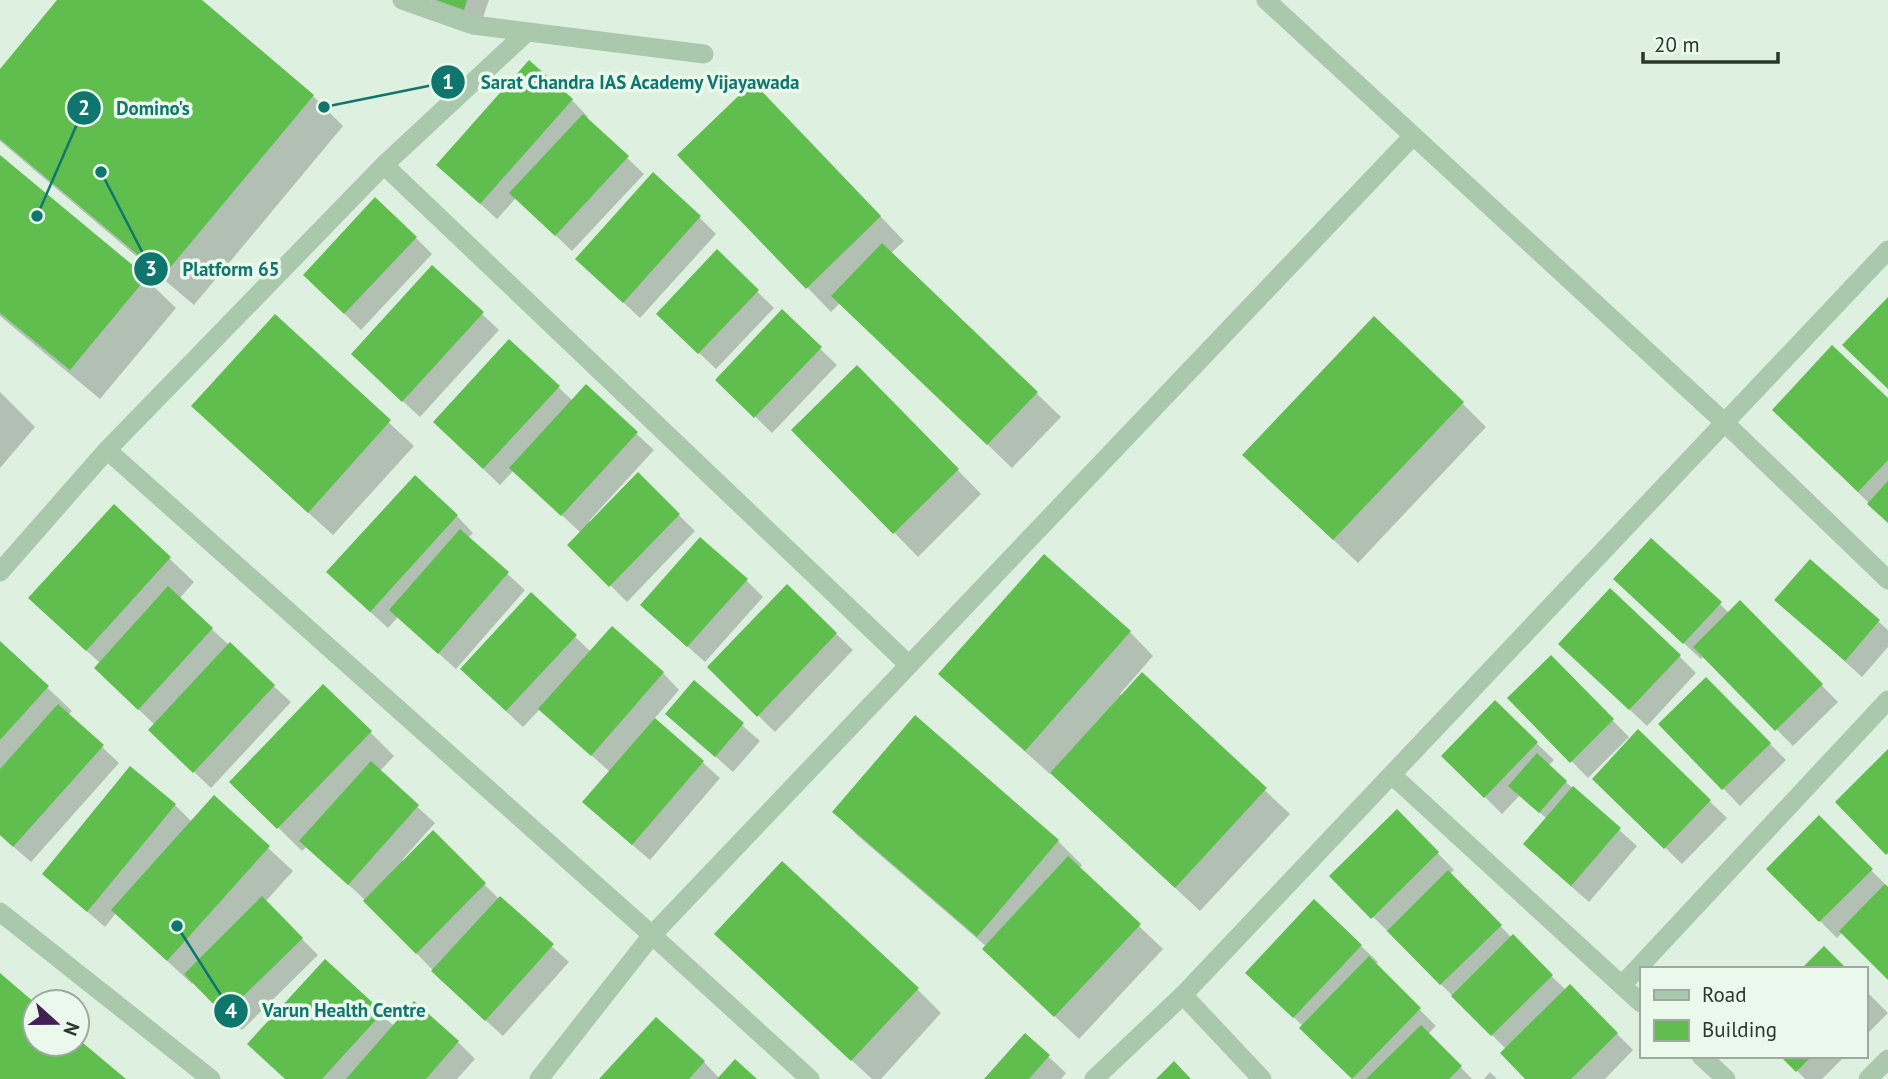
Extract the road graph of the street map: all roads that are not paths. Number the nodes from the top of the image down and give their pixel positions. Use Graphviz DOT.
graph roads {
  1 [pos="402,0"];
  2 [pos="1266,0"];
  3 [pos="527,32"];
  4 [pos="705,54"];
  5 [pos="1413,136"];
  6 [pos="384,164"];
  7 [pos="1888,250"];
  8 [pos="1725,423"];
  9 [pos="107,450"];
  10 [pos="0,572"];
  11 [pos="1888,580"];
  12 [pos="909,665"];
  13 [pos="1888,700"];
  14 [pos="1392,775"];
  15 [pos="0,912"];
  16 [pos="652,935"];
  17 [pos="1622,985"];
  18 [pos="1183,995"];
  19 [pos="1640,1002"];
  20 [pos="1703,1058"];
  21 [pos="1888,1059"];
  22 [pos="211,1079"];
  23 [pos="539,1079"];
  24 [pos="810,1079"];
  25 [pos="1094,1079"];
  26 [pos="1262,1079"];
  27 [pos="1726,1079"];
  28 [pos="1868,1079"];
  1 -- 3 [label="street"];
  2 -- 5 [label="street"];
  3 -- 4 [label="street"];
  3 -- 6 [label="street"];
  5 -- 8 [label="street"];
  5 -- 12 [label="street"];
  6 -- 9 [label="street"];
  6 -- 12 [label="street"];
  7 -- 8 [label="street"];
  8 -- 11 [label="street"];
  8 -- 14 [label="street"];
  9 -- 10 [label="street"];
  9 -- 16 [label="street"];
  12 -- 16 [label="street"];
  13 -- 17 [label="street"];
  14 -- 17 [label="street"];
  14 -- 18 [label="street"];
  15 -- 22 [label="street"];
  16 -- 23 [label="street"];
  16 -- 24 [label="street"];
  17 -- 19 [label="street"];
  18 -- 25 [label="street"];
  18 -- 26 [label="street"];
  20 -- 27 [label="street"];
  21 -- 28 [label="street"];
}
